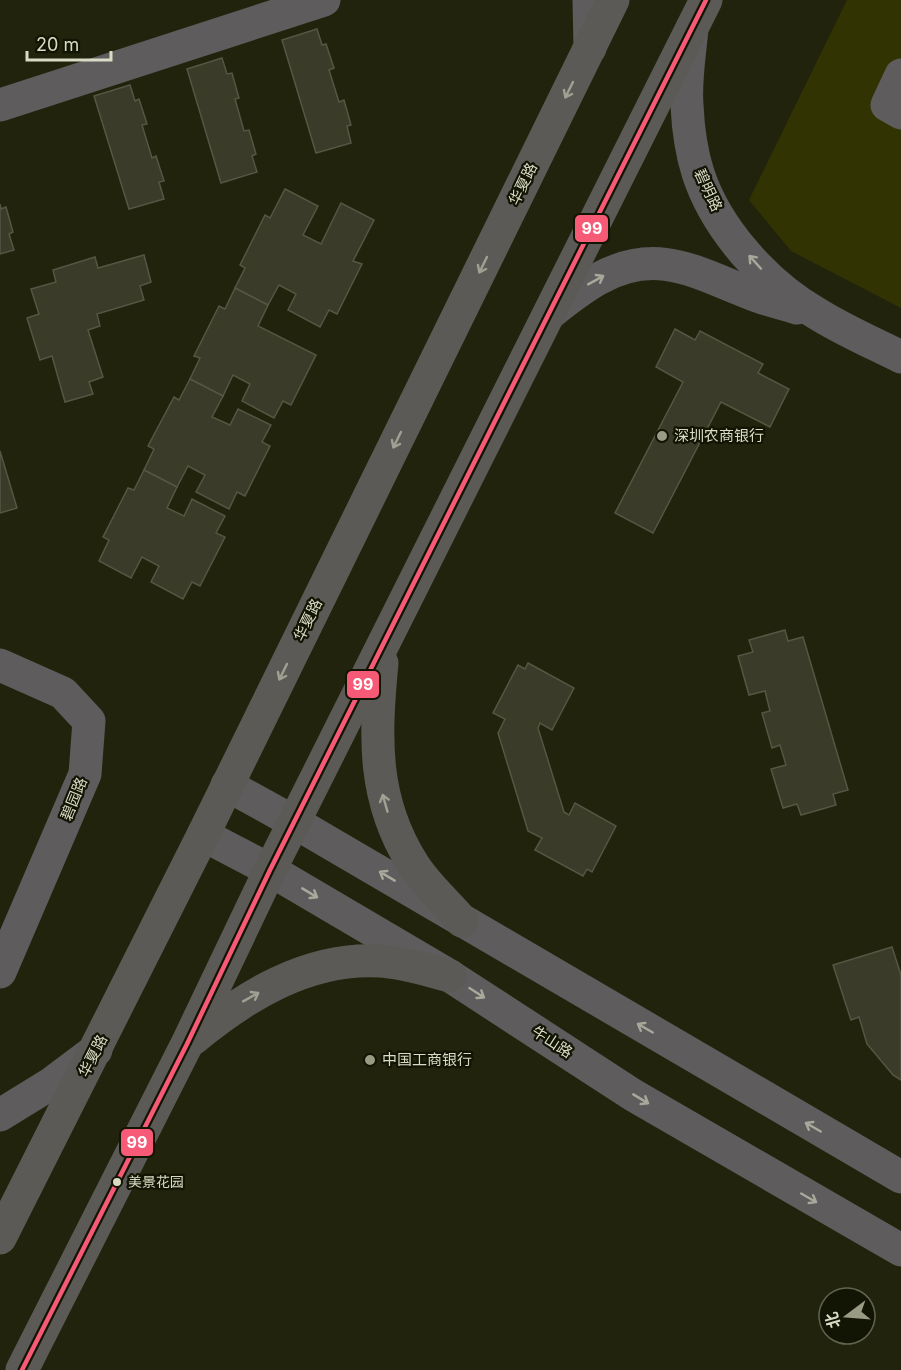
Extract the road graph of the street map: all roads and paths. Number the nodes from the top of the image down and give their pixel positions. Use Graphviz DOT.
graph roads {
  1 [pos="324,0"];
  2 [pos="589,0"];
  3 [pos="613,0"];
  4 [pos="699,14"];
  5 [pos="590,48"];
  6 [pos="901,75"];
  7 [pos="0,105"];
  8 [pos="901,113"];
  9 [pos="816,313"];
  10 [pos="549,314"];
  11 [pos="901,357"];
  12 [pos="383,645"];
  13 [pos="0,665"];
  14 [pos="227,785"];
  15 [pos="294,822"];
  16 [pos="203,835"];
  17 [pos="270,870"];
  18 [pos="462,921"];
  19 [pos="0,972"];
  20 [pos="450,976"];
  21 [pos="187,1044"];
  22 [pos="96,1050"];
  23 [pos="0,1115"];
  24 [pos="901,1176"];
  25 [pos="0,1238"];
  26 [pos="901,1250"];
  27 [pos="22,1370"];
  1 -- 7 [label="street"];
  2 -- 5 [label="street"];
  3 -- 5 [label="main road, 华夏路"];
  9 -- 4 [label="street, 碧明路, one-way"];
  4 -- 10 [label="main road"];
  5 -- 14 [label="main road, 华夏路, one-way"];
  6 -- 8 [label="street"];
  10 -- 9 [label="street, 碧明路, one-way"];
  9 -- 11 [label="street, 碧明路"];
  10 -- 12 [label="main road"];
  12 -- 15 [label="main road"];
  18 -- 12 [label="main road, one-way"];
  13 -- 19 [label="street, 碧园路"];
  14 -- 15 [label="street"];
  14 -- 16 [label="main road, 华夏路"];
  15 -- 17 [label="main road"];
  18 -- 15 [label="street, one-way"];
  16 -- 17 [label="street, 牛山路"];
  16 -- 22 [label="main road, 华夏路"];
  17 -- 20 [label="street, 牛山路, one-way"];
  17 -- 21 [label="main road"];
  24 -- 18 [label="street, one-way"];
  21 -- 20 [label="main road, one-way"];
  20 -- 26 [label="street, 牛山路, one-way"];
  21 -- 27 [label="main road"];
  22 -- 23 [label="street"];
  22 -- 25 [label="main road, 华夏路"];
}
